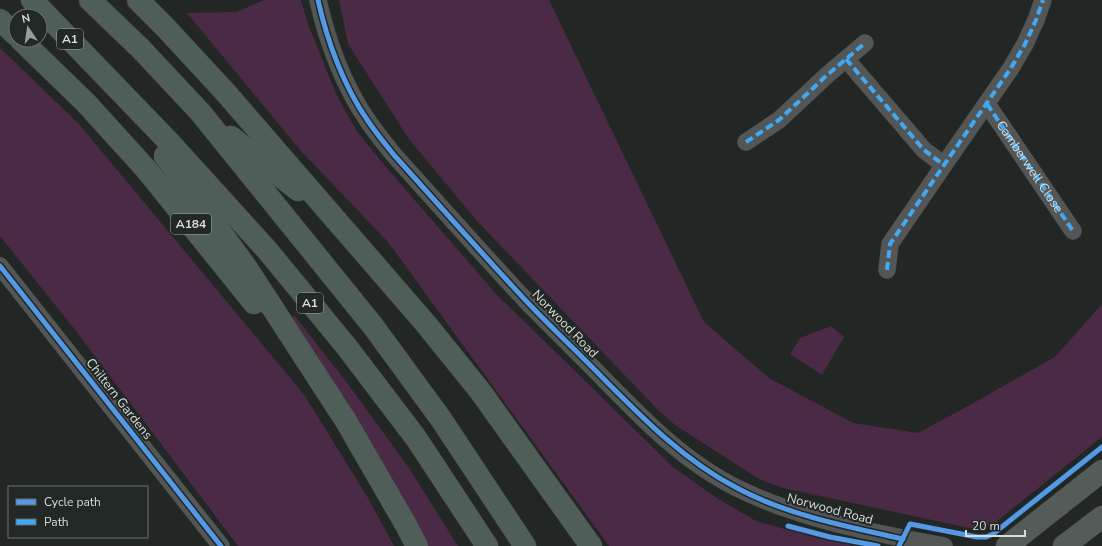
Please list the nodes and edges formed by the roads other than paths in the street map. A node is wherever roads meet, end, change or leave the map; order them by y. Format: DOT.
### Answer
graph roads {
  1 [pos="32,0"];
  2 [pos="90,0"];
  3 [pos="138,0"];
  4 [pos="318,0"];
  5 [pos="1043,0"];
  6 [pos="0,20"];
  7 [pos="8,28"];
  8 [pos="865,43"];
  9 [pos="29,48"];
  10 [pos="846,59"];
  11 [pos="109,79"];
  12 [pos="987,104"];
  13 [pos="200,112"];
  14 [pos="746,142"];
  15 [pos="944,165"];
  16 [pos="340,224"];
  17 [pos="1073,231"];
  18 [pos="0,266"];
  19 [pos="887,270"];
  20 [pos="346,421"];
  21 [pos="1102,471"];
  22 [pos="1102,517"];
  23 [pos="907,542"];
  24 [pos="221,546"];
  25 [pos="417,546"];
  26 [pos="487,546"];
  27 [pos="525,546"];
  28 [pos="591,546"];
  29 [pos="944,546"];
  30 [pos="1007,546"];
  31 [pos="1064,546"];
  1 -- 11 [label="highway, A1"];
  2 -- 13 [label="highway, A1"];
  3 -- 16 [label="highway"];
  4 -- 23 [label="street, Norwood Road"];
  5 -- 12 [label="street, Camberwell Close"];
  6 -- 7 [label="highway"];
  8 -- 10 [label="street"];
  9 -- 20 [label="highway, A184"];
  10 -- 14 [label="street"];
  10 -- 15 [label="street"];
  11 -- 20 [label="highway, A1"];
  11 -- 26 [label="highway, A1"];
  12 -- 15 [label="street, Camberwell Close"];
  12 -- 17 [label="street, Camberwell Close"];
  13 -- 16 [label="highway, A1"];
  13 -- 27 [label="highway, A1"];
  15 -- 19 [label="street, Camberwell Close"];
  16 -- 28 [label="highway, A1"];
  18 -- 24 [label="street, Chiltern Gardens"];
  20 -- 25 [label="highway, A1"];
  21 -- 30 [label="main road"];
  22 -- 31 [label="main road"];
  23 -- 29 [label="street, Norwood Road"];
}
